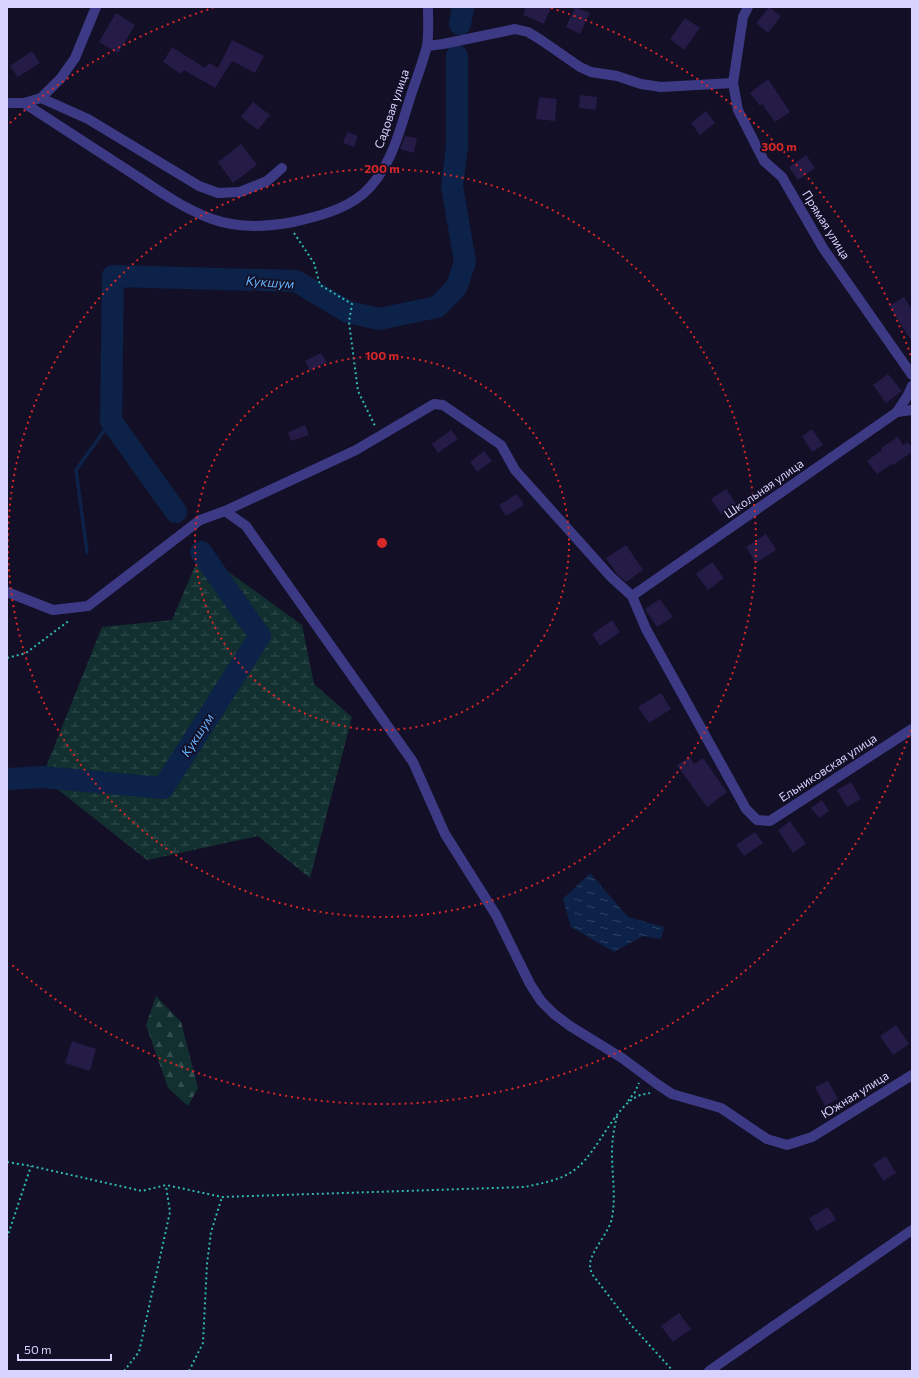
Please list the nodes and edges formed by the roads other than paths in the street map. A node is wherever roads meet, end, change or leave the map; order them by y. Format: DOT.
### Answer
graph roads {
  1 [pos="96,7"];
  2 [pos="428,7"];
  3 [pos="748,7"];
  4 [pos="427,46"];
  5 [pos="733,83"];
  6 [pos="41,98"];
  7 [pos="7,103"];
  8 [pos="24,103"];
  9 [pos="282,168"];
  10 [pos="912,375"];
  11 [pos="912,386"];
  12 [pos="912,410"];
  13 [pos="897,412"];
  14 [pos="225,511"];
  15 [pos="7,592"];
  16 [pos="632,596"];
  17 [pos="912,729"];
  18 [pos="912,1075"];
  19 [pos="912,1230"];
  20 [pos="709,1371"];
  1 -- 6 [label="street"];
  2 -- 4 [label="street, Садовая улица"];
  3 -- 5 [label="street"];
  4 -- 5 [label="street"];
  4 -- 8 [label="street, Садовая улица"];
  5 -- 10 [label="street, Прямая улица"];
  6 -- 8 [label="street"];
  6 -- 9 [label="street"];
  7 -- 8 [label="street"];
  11 -- 13 [label="street"];
  12 -- 13 [label="street, Школьная улица"];
  13 -- 16 [label="street, Школьная улица"];
  14 -- 15 [label="street"];
  14 -- 16 [label="street"];
  14 -- 18 [label="street, Южная улица"];
  16 -- 17 [label="street, Ельниковская улица"];
  19 -- 20 [label="street"];
}
